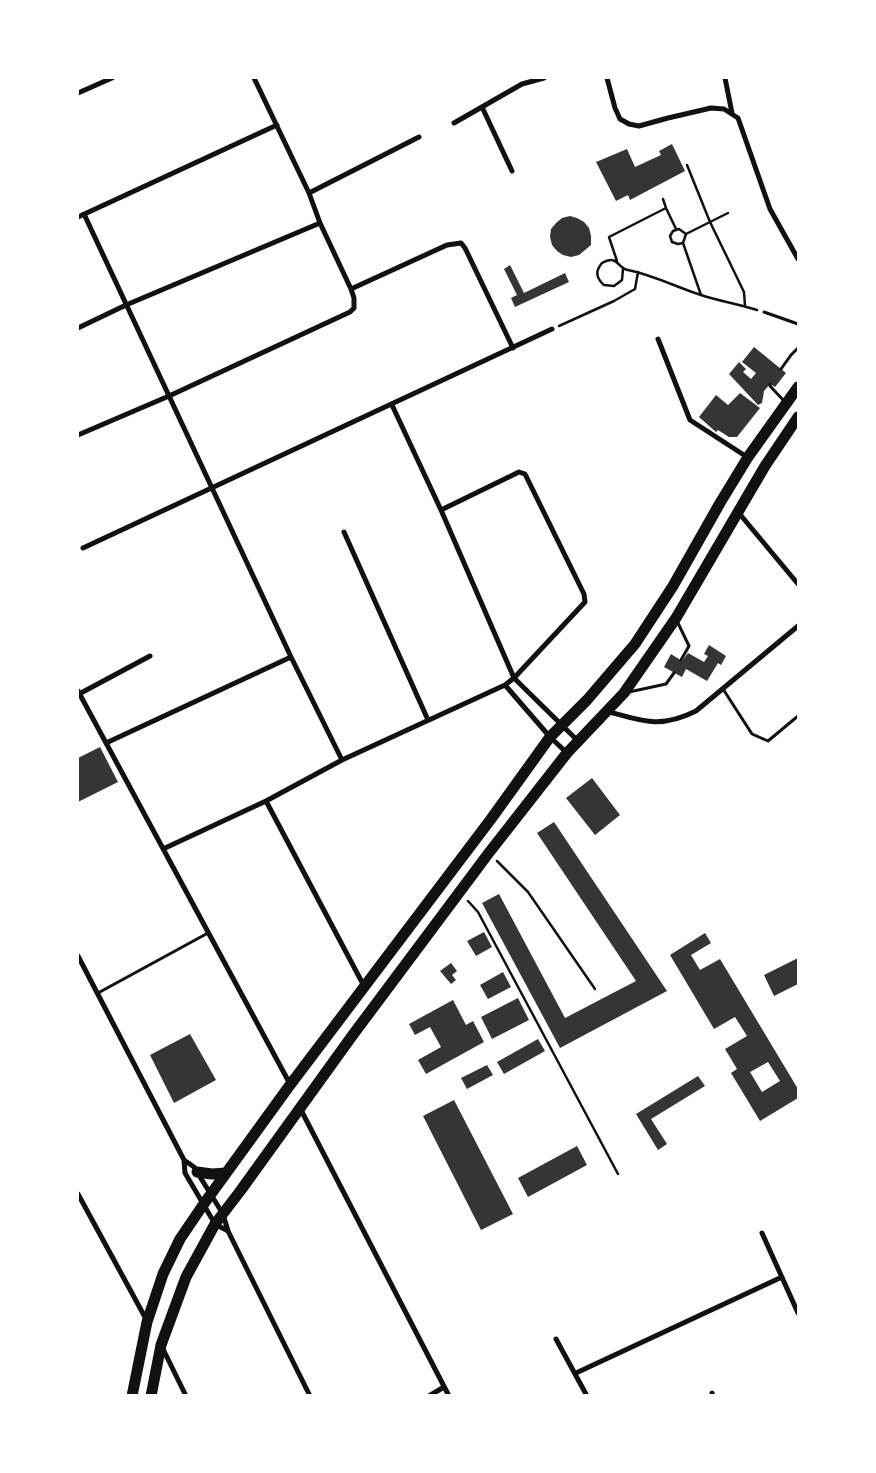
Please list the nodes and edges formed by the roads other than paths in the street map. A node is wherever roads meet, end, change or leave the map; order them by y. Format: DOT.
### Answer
graph roads {
  1 [pos="112,78"];
  2 [pos="254,78"];
  3 [pos="544,78"];
  4 [pos="607,78"];
  5 [pos="725,78"];
  6 [pos="78,93"];
  7 [pos="482,107"];
  8 [pos="732,113"];
  9 [pos="454,123"];
  10 [pos="277,125"];
  11 [pos="419,136"];
  12 [pos="512,171"];
  13 [pos="309,193"];
  14 [pos="84,214"];
  15 [pos="78,216"];
  16 [pos="320,223"];
  17 [pos="798,259"];
  18 [pos="351,290"];
  19 [pos="126,305"];
  20 [pos="764,312"];
  21 [pos="798,324"];
  22 [pos="78,328"];
  23 [pos="552,329"];
  24 [pos="658,339"];
  25 [pos="513,348"];
  26 [pos="798,348"];
  27 [pos="781,369"];
  28 [pos="770,384"];
  29 [pos="798,387"];
  30 [pos="169,396"];
  31 [pos="787,404"];
  32 [pos="392,405"];
  33 [pos="798,418"];
  34 [pos="78,436"];
  35 [pos="748,458"];
  36 [pos="212,488"];
  37 [pos="441,510"];
  38 [pos="738,512"];
  39 [pos="344,532"];
  40 [pos="83,548"];
  41 [pos="798,584"];
  42 [pos="676,618"];
  43 [pos="798,626"];
  44 [pos="150,656"];
  45 [pos="291,657"];
  46 [pos="680,660"];
  47 [pos="674,673"];
  48 [pos="514,678"];
  49 [pos="505,685"];
  50 [pos="722,689"];
  51 [pos="78,693"];
  52 [pos="624,693"];
  53 [pos="606,711"];
  54 [pos="798,716"];
  55 [pos="428,720"];
  56 [pos="562,726"];
  57 [pos="550,737"];
  58 [pos="578,741"];
  59 [pos="106,743"];
  60 [pos="567,753"];
  61 [pos="342,760"];
  62 [pos="266,801"];
  63 [pos="163,849"];
  64 [pos="208,933"];
  65 [pos="78,956"];
  66 [pos="364,986"];
  67 [pos="97,993"];
  68 [pos="290,1085"];
  69 [pos="300,1108"];
  70 [pos="184,1160"];
  71 [pos="197,1172"];
  72 [pos="226,1173"];
  73 [pos="78,1194"];
  74 [pos="211,1195"];
  75 [pos="203,1204"];
  76 [pos="223,1214"];
  77 [pos="215,1224"];
  78 [pos="228,1231"];
  79 [pos="762,1233"];
  80 [pos="782,1277"];
  81 [pos="798,1309"];
  82 [pos="147,1322"];
  83 [pos="556,1339"];
  84 [pos="161,1344"];
  85 [pos="576,1373"];
  86 [pos="444,1387"];
  87 [pos="132,1396"];
  88 [pos="151,1396"];
  89 [pos="186,1396"];
  90 [pos="310,1396"];
  91 [pos="429,1396"];
  92 [pos="448,1396"];
  93 [pos="587,1396"];
  1 -- 6 [label="street"];
  2 -- 10 [label="street"];
  3 -- 7 [label="street"];
  4 -- 8 [label="street"];
  5 -- 8 [label="street"];
  7 -- 9 [label="street"];
  7 -- 12 [label="street"];
  8 -- 17 [label="street"];
  10 -- 13 [label="street"];
  10 -- 14 [label="street"];
  11 -- 13 [label="street"];
  13 -- 16 [label="street"];
  14 -- 15 [label="street"];
  14 -- 19 [label="street"];
  16 -- 18 [label="street"];
  16 -- 19 [label="street"];
  18 -- 25 [label="street"];
  18 -- 30 [label="street"];
  19 -- 22 [label="street"];
  19 -- 30 [label="street"];
  20 -- 21 [label="lane"];
  23 -- 25 [label="street"];
  24 -- 35 [label="street"];
  25 -- 32 [label="street"];
  26 -- 27 [label="lane"];
  28 -- 31 [label="lane"];
  29 -- 31 [label="main road"];
  30 -- 34 [label="street"];
  30 -- 36 [label="street"];
  31 -- 35 [label="main road"];
  32 -- 36 [label="street"];
  32 -- 37 [label="street"];
  33 -- 38 [label="main road"];
  35 -- 56 [label="main road"];
  36 -- 40 [label="street"];
  36 -- 45 [label="street"];
  37 -- 48 [label="street"];
  37 -- 48 [label="street"];
  38 -- 41 [label="street"];
  38 -- 42 [label="main road"];
  39 -- 55 [label="street"];
  42 -- 46 [label="lane"];
  42 -- 52 [label="main road"];
  43 -- 50 [label="street"];
  44 -- 51 [label="street"];
  45 -- 59 [label="street"];
  45 -- 61 [label="street"];
  47 -- 52 [label="lane"];
  48 -- 49 [label="street"];
  48 -- 56 [label="street"];
  49 -- 55 [label="street"];
  49 -- 57 [label="street"];
  50 -- 53 [label="street"];
  50 -- 54 [label="lane"];
  51 -- 59 [label="street"];
  52 -- 53 [label="main road"];
  53 -- 58 [label="main road"];
  55 -- 61 [label="street"];
  56 -- 57 [label="main road"];
  56 -- 58 [label="street"];
  57 -- 60 [label="street"];
  57 -- 66 [label="main road"];
  58 -- 60 [label="main road"];
  59 -- 63 [label="street"];
  60 -- 69 [label="main road"];
  61 -- 62 [label="street"];
  62 -- 63 [label="street"];
  62 -- 66 [label="street"];
  63 -- 64 [label="street"];
  64 -- 67 [label="lane"];
  64 -- 68 [label="street"];
  65 -- 67 [label="street"];
  66 -- 68 [label="main road"];
  67 -- 70 [label="street"];
  68 -- 72 [label="main road"];
  69 -- 76 [label="main road"];
  69 -- 86 [label="street"];
  70 -- 71 [label="street"];
  70 -- 75 [label="street"];
  71 -- 72 [label="main road"];
  71 -- 74 [label="street"];
  72 -- 74 [label="main road"];
  73 -- 82 [label="street"];
  74 -- 75 [label="main road"];
  74 -- 76 [label="street"];
  75 -- 77 [label="street"];
  75 -- 82 [label="main road"];
  76 -- 77 [label="main road"];
  76 -- 78 [label="street"];
  77 -- 78 [label="street"];
  77 -- 84 [label="main road"];
  78 -- 90 [label="street"];
  79 -- 80 [label="street"];
  80 -- 81 [label="street"];
  80 -- 85 [label="street"];
  82 -- 87 [label="main road"];
  83 -- 85 [label="street"];
  84 -- 88 [label="main road"];
  84 -- 89 [label="street"];
  85 -- 93 [label="street"];
  86 -- 91 [label="street"];
  86 -- 92 [label="street"];
}
